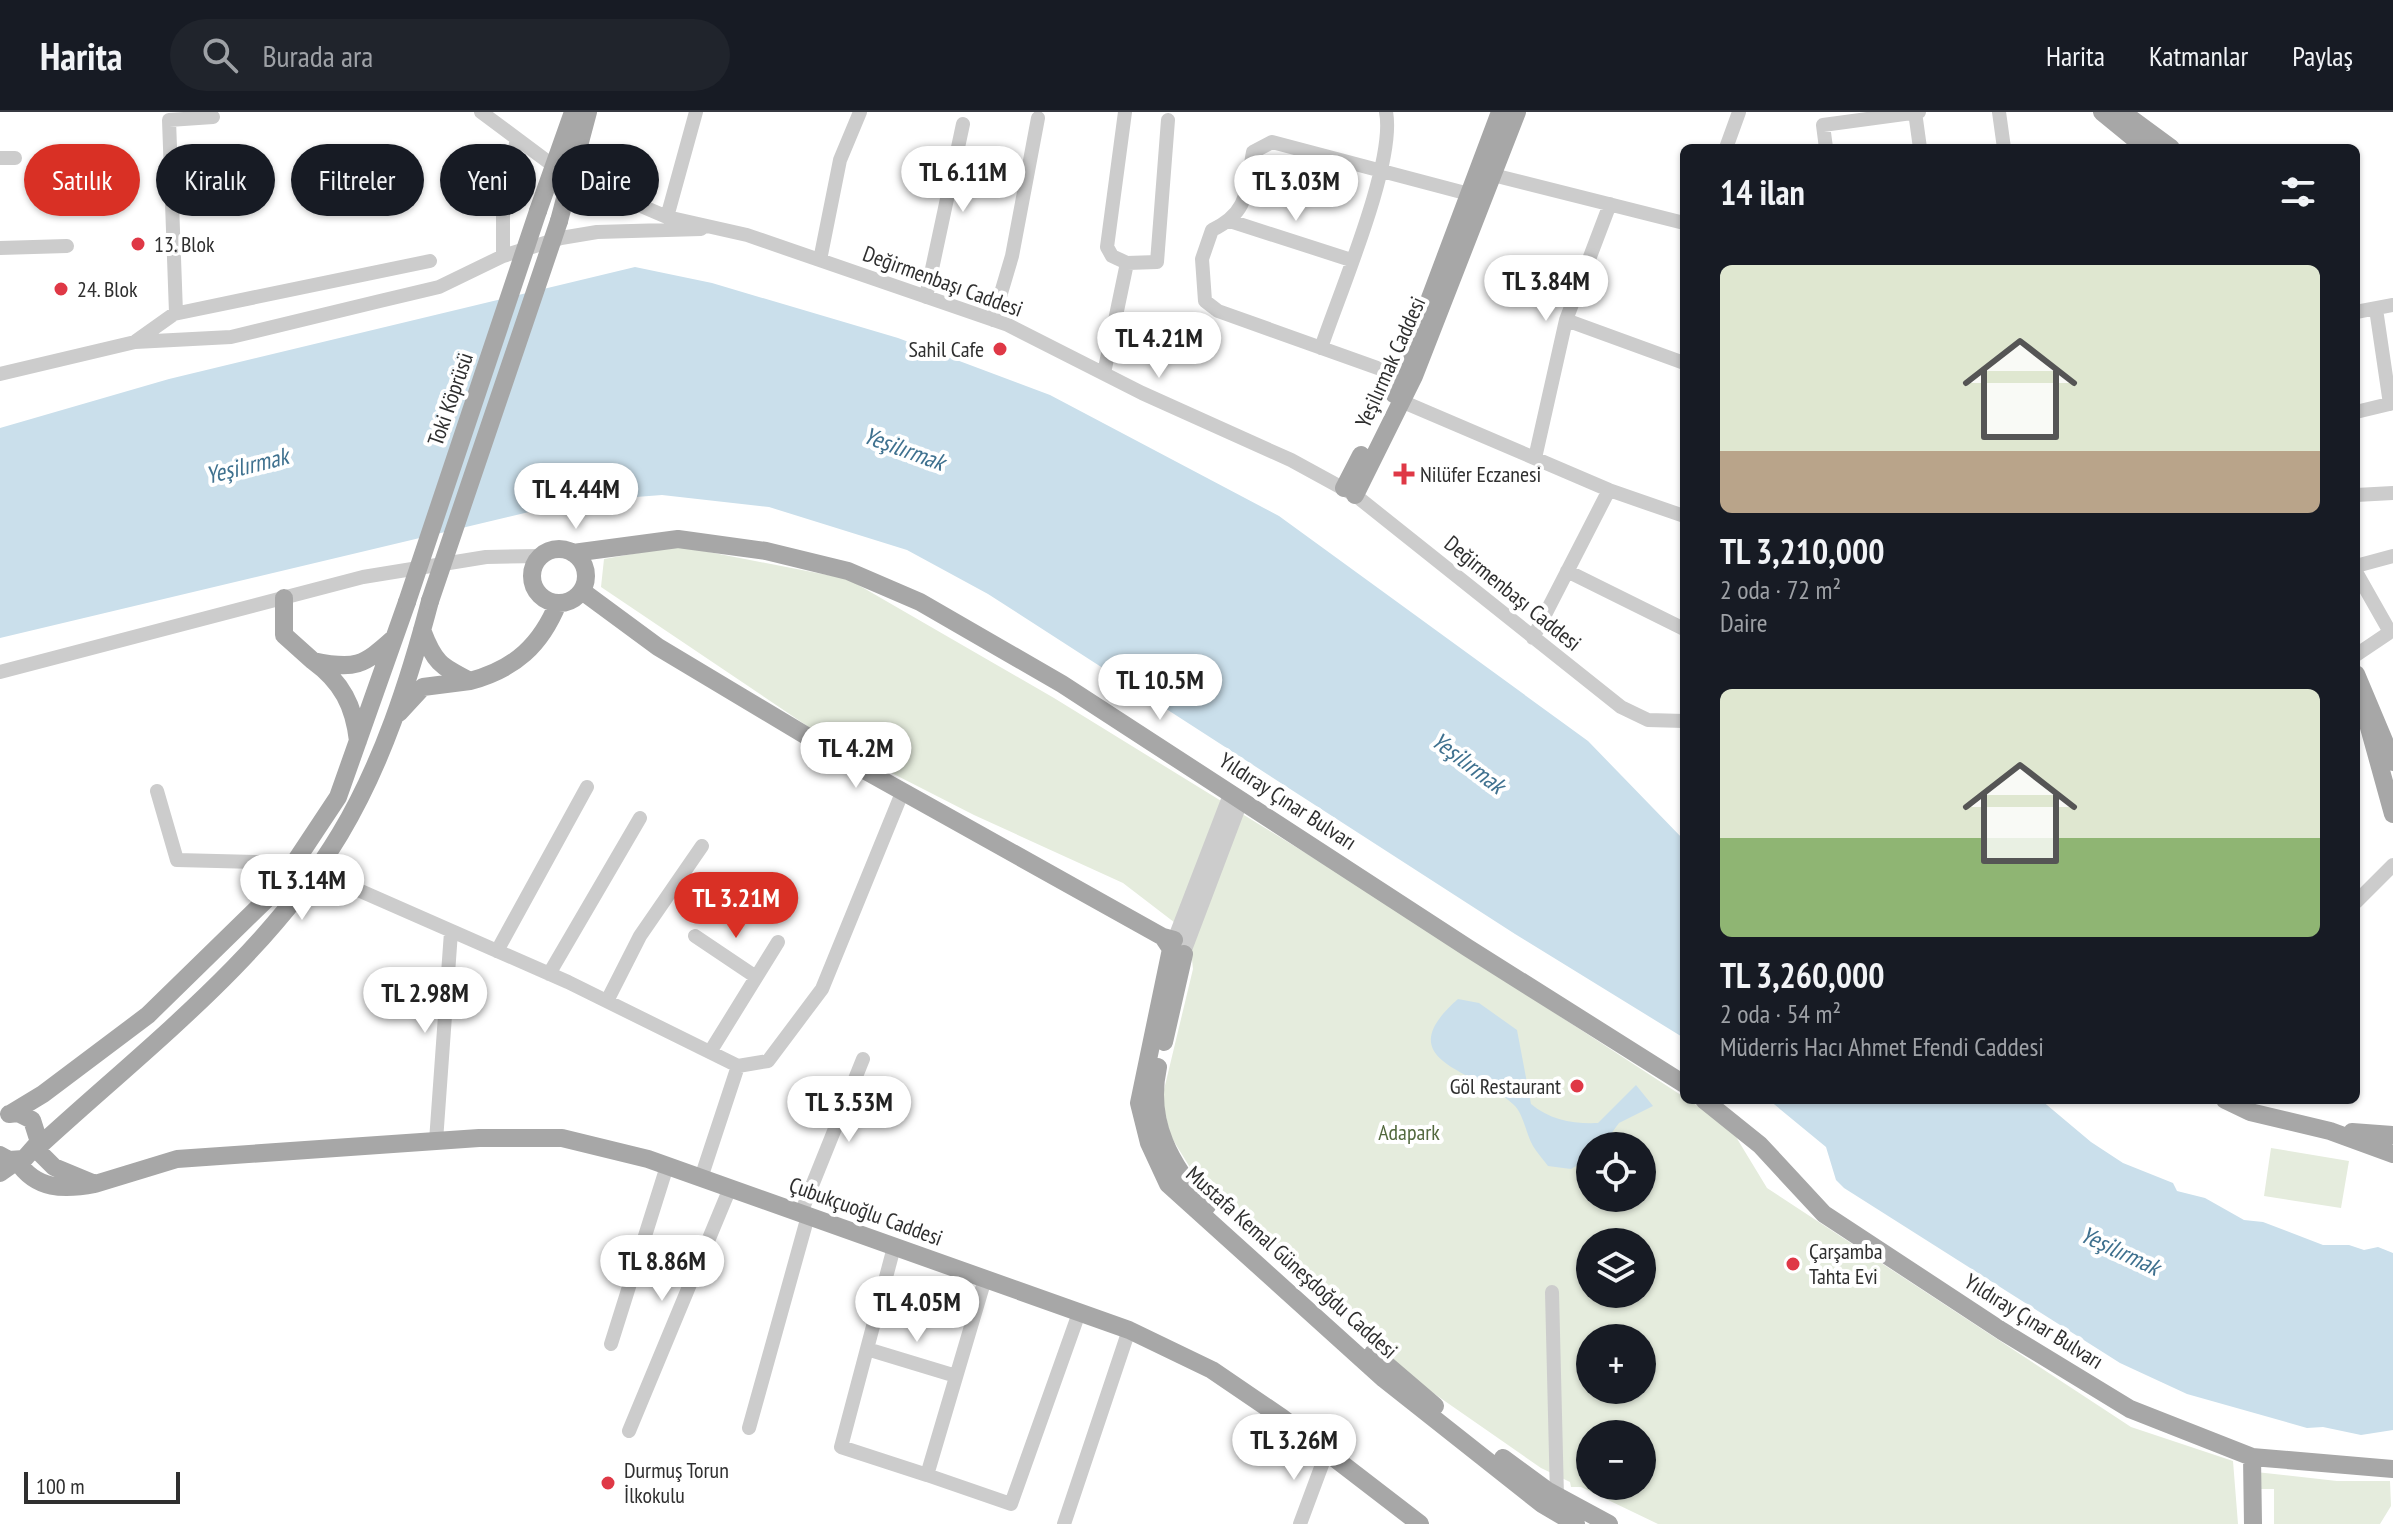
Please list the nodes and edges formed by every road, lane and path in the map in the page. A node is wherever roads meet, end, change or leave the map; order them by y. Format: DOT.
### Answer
graph roads {
  1 [pos="481,112"];
  2 [pos="573,112"];
  3 [pos="588,112"];
  4 [pos="696,112"];
  5 [pos="860,112"];
  6 [pos="1125,112"];
  7 [pos="1386,112"];
  8 [pos="1500,112"];
  9 [pos="1517,112"];
  10 [pos="1739,112"];
  11 [pos="1916,112"];
  12 [pos="1999,112"];
  13 [pos="2102,112"];
  14 [pos="2122,112"];
  15 [pos="213,117"];
  16 [pos="1038,118"];
  17 [pos="1168,120"];
  18 [pos="963,124"];
  19 [pos="517,139"];
  20 [pos="567,144"];
  21 [pos="574,144"];
  22 [pos="1727,144"];
  23 [pos="1825,144"];
  24 [pos="1920,144"];
  25 [pos="2003,144"];
  26 [pos="2141,144"];
  27 [pos="2166,144"];
  28 [pos="552,164"];
  29 [pos="1381,171"];
  30 [pos="1493,175"];
  31 [pos="552,188"];
  32 [pos="1469,194"];
  33 [pos="1610,204"];
  34 [pos="659,213"];
  35 [pos="559,216"];
  36 [pos="667,217"];
  37 [pos="1230,221"];
  38 [pos="1680,222"];
  39 [pos="721,228"];
  40 [pos="67,246"];
  41 [pos="0,248"];
  42 [pos="503,256"];
  43 [pos="820,260"];
  44 [pos="1351,260"];
  45 [pos="430,261"];
  46 [pos="1127,263"];
  47 [pos="926,297"];
  48 [pos="2393,305"];
  49 [pos="2376,309"];
  50 [pos="2360,311"];
  51 [pos="176,313"];
  52 [pos="993,320"];
  53 [pos="1566,320"];
  54 [pos="135,342"];
  55 [pos="1321,348"];
  56 [pos="1680,362"];
  57 [pos="1104,373"];
  58 [pos="0,374"];
  59 [pos="1400,376"];
  60 [pos="1401,401"];
  61 [pos="2392,403"];
  62 [pos="2360,411"];
  63 [pos="1535,458"];
  64 [pos="1609,490"];
  65 [pos="1349,492"];
  66 [pos="2393,493"];
  67 [pos="2360,495"];
  68 [pos="1680,514"];
  69 [pos="573,553"];
  70 [pos="541,556"];
  71 [pos="2393,556"];
  72 [pos="2360,568"];
  73 [pos="1567,571"];
  74 [pos="2360,576"];
  75 [pos="582,591"];
  76 [pos="284,598"];
  77 [pos="558,603"];
  78 [pos="1680,627"];
  79 [pos="422,630"];
  80 [pos="2392,631"];
  81 [pos="396,636"];
  82 [pos="1533,638"];
  83 [pos="2360,652"];
  84 [pos="313,661"];
  85 [pos="0,672"];
  86 [pos="470,681"];
  87 [pos="2360,683"];
  88 [pos="2360,704"];
  89 [pos="1680,721"];
  90 [pos="390,725"];
  91 [pos="359,746"];
  92 [pos="2392,754"];
  93 [pos="587,787"];
  94 [pos="157,791"];
  95 [pos="902,793"];
  96 [pos="1237,796"];
  97 [pos="2393,814"];
  98 [pos="640,818"];
  99 [pos="702,846"];
  100 [pos="296,863"];
  101 [pos="2393,865"];
  102 [pos="315,871"];
  103 [pos="2360,898"];
  104 [pos="451,932"];
  105 [pos="695,936"];
  106 [pos="778,942"];
  107 [pos="1176,945"];
  108 [pos="497,951"];
  109 [pos="549,974"];
  110 [pos="756,977"];
  111 [pos="607,1001"];
  112 [pos="710,1052"];
  113 [pos="863,1059"];
  114 [pos="738,1066"];
  115 [pos="1680,1081"];
  116 [pos="1709,1104"];
  117 [pos="2242,1104"];
  118 [pos="5,1116"];
  119 [pos="2330,1131"];
  120 [pos="2393,1135"];
  121 [pos="436,1141"];
  122 [pos="36,1149"];
  123 [pos="2393,1154"];
  124 [pos="8,1158"];
  125 [pos="667,1166"];
  126 [pos="0,1173"];
  127 [pos="701,1178"];
  128 [pos="95,1184"];
  129 [pos="730,1188"];
  130 [pos="804,1214"];
  131 [pos="894,1247"];
  132 [pos="985,1279"];
  133 [pos="1552,1292"];
  134 [pos="1079,1313"];
  135 [pos="1129,1330"];
  136 [pos="611,1344"];
  137 [pos="867,1349"];
  138 [pos="956,1376"];
  139 [pos="1394,1380"];
  140 [pos="749,1428"];
  141 [pos="629,1431"];
  142 [pos="1326,1454"];
  143 [pos="2252,1457"];
  144 [pos="2393,1469"];
  145 [pos="927,1475"];
  146 [pos="1557,1497"];
  147 [pos="1064,1524"];
  148 [pos="1300,1524"];
  149 [pos="1420,1524"];
  150 [pos="1576,1524"];
  151 [pos="1609,1524"];
  152 [pos="2253,1524"];
  1 -- 19 [label="street, Değirmenbaşı Caddesi"];
  2 -- 20 [label="main road"];
  3 -- 21 [label="main road"];
  4 -- 36 [label="street"];
  5 -- 43 [label="street"];
  6 -- 46 [label="street"];
  7 -- 29 [label="street"];
  8 -- 32 [label="main road, Yeşilırmak Caddesi"];
  9 -- 30 [label="main road, Yeşilırmak Caddesi"];
  10 -- 22 [label="street"];
  11 -- 23 [label="street"];
  11 -- 24 [label="street"];
  12 -- 25 [label="street"];
  13 -- 26 [label="main road"];
  14 -- 27 [label="main road"];
  15 -- 51 [label="street"];
  16 -- 52 [label="street"];
  17 -- 46 [label="street"];
  18 -- 47 [label="street"];
  19 -- 28 [label="street, Değirmenbaşı Caddesi"];
  19 -- 42 [label="street"];
  29 -- 32 [label="street"];
  29 -- 37 [label="street"];
  29 -- 44 [label="street"];
  30 -- 33 [label="street"];
  30 -- 60 [label="main road, Yeşilırmak Caddesi"];
  31 -- 81 [label="main road, Toki Köprüsü, bridge"];
  32 -- 59 [label="main road, Yeşilırmak Caddesi"];
  33 -- 38 [label="street"];
  33 -- 53 [label="street"];
  34 -- 36 [label="street, Değirmenbaşı Caddesi"];
  35 -- 79 [label="main road, bridge"];
  36 -- 39 [label="street, Değirmenbaşı Caddesi"];
  37 -- 44 [label="street"];
  37 -- 55 [label="street"];
  39 -- 42 [label="street"];
  39 -- 43 [label="street, Değirmenbaşı Caddesi"];
  40 -- 41 [label="street"];
  42 -- 54 [label="street"];
  43 -- 47 [label="street, Değirmenbaşı Caddesi"];
  44 -- 55 [label="street"];
  45 -- 51 [label="street"];
  46 -- 57 [label="street"];
  47 -- 52 [label="street, Değirmenbaşı Caddesi"];
  48 -- 49 [label="street"];
  49 -- 50 [label="street"];
  49 -- 61 [label="street"];
  51 -- 54 [label="street"];
  52 -- 57 [label="street, Değirmenbaşı Caddesi"];
  53 -- 56 [label="street"];
  53 -- 63 [label="street"];
  54 -- 58 [label="street"];
  55 -- 59 [label="street"];
  57 -- 65 [label="street, Değirmenbaşı Caddesi"];
  59 -- 65 [label="main road, Yeşilırmak Caddesi"];
  60 -- 63 [label="street"];
  60 -- 65 [label="main road, Yeşilırmak Caddesi"];
  61 -- 62 [label="street"];
  63 -- 64 [label="street"];
  64 -- 68 [label="street"];
  64 -- 73 [label="street"];
  65 -- 82 [label="street, Değirmenbaşı Caddesi"];
  66 -- 67 [label="street"];
  69 -- 70 [label="main road"];
  69 -- 75 [label="main road"];
  69 -- 96 [label="main road, Yıldıray Çınar Bulvarı"];
  70 -- 76 [label="street"];
  70 -- 77 [label="main road"];
  71 -- 72 [label="street"];
  73 -- 78 [label="street"];
  73 -- 82 [label="street"];
  74 -- 80 [label="street"];
  75 -- 77 [label="main road"];
  75 -- 95 [label="main road"];
  76 -- 84 [label="main road"];
  76 -- 85 [label="street"];
  77 -- 86 [label="main road"];
  79 -- 86 [label="main road"];
  79 -- 90 [label="main road"];
  80 -- 83 [label="street"];
  81 -- 84 [label="main road"];
  81 -- 91 [label="main road, Toki Köprüsü"];
  82 -- 89 [label="street, Değirmenbaşı Caddesi"];
  84 -- 91 [label="main road"];
  86 -- 90 [label="main road"];
  87 -- 92 [label="main road"];
  88 -- 97 [label="main road"];
  90 -- 102 [label="main road"];
  91 -- 100 [label="main road, Toki Köprüsü"];
  93 -- 108 [label="street"];
  94 -- 100 [label="street"];
  95 -- 107 [label="main road"];
  95 -- 114 [label="street"];
  96 -- 107 [label="street"];
  96 -- 115 [label="main road, Yıldıray Çınar Bulvarı"];
  98 -- 109 [label="street"];
  99 -- 111 [label="street"];
  100 -- 118 [label="main road, Toki Köprüsü"];
  101 -- 103 [label="street"];
  102 -- 104 [label="street"];
  102 -- 122 [label="main road"];
  104 -- 108 [label="street"];
  104 -- 121 [label="street"];
  105 -- 110 [label="street"];
  106 -- 110 [label="street"];
  107 -- 139 [label="main road"];
  108 -- 109 [label="street"];
  109 -- 111 [label="street"];
  110 -- 112 [label="street"];
  111 -- 112 [label="street"];
  112 -- 114 [label="street"];
  113 -- 130 [label="street"];
  114 -- 127 [label="street"];
  116 -- 143 [label="main road, Yıldıray Çınar Bulvarı"];
  117 -- 119 [label="main road"];
  118 -- 122 [label="main road"];
  119 -- 120 [label="main road"];
  119 -- 123 [label="main road"];
  121 -- 125 [label="main road, Çubukçuoğlu Caddesi"];
  121 -- 128 [label="main road, Çubukçuoğlu Caddesi"];
  122 -- 124 [label="main road"];
  122 -- 128 [label="main road"];
  124 -- 126 [label="main road"];
  124 -- 128 [label="main road, Çubukçuoğlu Caddesi"];
  125 -- 127 [label="main road, Çubukçuoğlu Caddesi"];
  125 -- 136 [label="street"];
  127 -- 129 [label="main road, Çubukçuoğlu Caddesi"];
  129 -- 130 [label="main road, Çubukçuoğlu Caddesi"];
  129 -- 141 [label="street"];
  130 -- 131 [label="main road, Çubukçuoğlu Caddesi"];
  130 -- 140 [label="street"];
  131 -- 132 [label="main road, Çubukçuoğlu Caddesi"];
  131 -- 137 [label="street"];
  132 -- 134 [label="main road, Çubukçuoğlu Caddesi"];
  132 -- 138 [label="street"];
  133 -- 146 [label="street"];
  134 -- 135 [label="main road, Çubukçuoğlu Caddesi"];
  134 -- 145 [label="street"];
  135 -- 142 [label="main road, Çubukçuoğlu Caddesi"];
  135 -- 147 [label="street"];
  137 -- 138 [label="street"];
  137 -- 145 [label="street"];
  138 -- 145 [label="street"];
  139 -- 146 [label="main road, Mustafa Kemal Güneşdoğdu Caddesi"];
  139 -- 150 [label="main road, Mustafa Kemal Güneşdoğdu Caddesi"];
  142 -- 148 [label="street"];
  142 -- 149 [label="main road, Çubukçuoğlu Caddesi"];
  143 -- 144 [label="main road, Yıldıray Çınar Bulvarı"];
  143 -- 152 [label="main road"];
  146 -- 151 [label="main road, Mustafa Kemal Güneşdoğdu Caddesi"];
}
